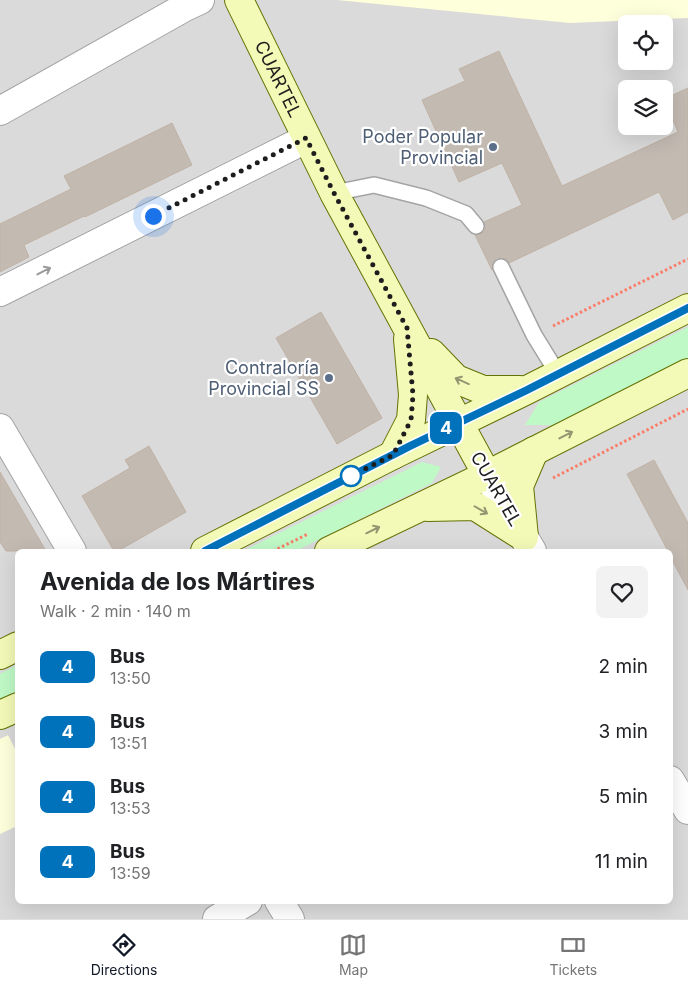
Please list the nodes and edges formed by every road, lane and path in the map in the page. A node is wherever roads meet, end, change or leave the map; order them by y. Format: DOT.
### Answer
graph roads {
  1 [pos="200,0"];
  2 [pos="239,0"];
  3 [pos="0,111"];
  4 [pos="306,138"];
  5 [pos="334,193"];
  6 [pos="476,226"];
  7 [pos="688,258"];
  8 [pos="501,267"];
  9 [pos="0,292"];
  10 [pos="688,308"];
  11 [pos="407,328"];
  12 [pos="534,335"];
  13 [pos="688,373"];
  14 [pos="558,374"];
  15 [pos="527,390"];
  16 [pos="688,409"];
  17 [pos="458,422"];
  18 [pos="0,428"];
  19 [pos="534,451"];
  20 [pos="393,455"];
  21 [pos="487,475"];
  22 [pos="520,495"];
  23 [pos="416,508"];
  24 [pos="528,544"];
  25 [pos="71,549"];
  26 [pos="208,549"];
  27 [pos="333,549"];
  28 [pos="15,648"];
  29 [pos="0,655"];
  30 [pos="15,708"];
  31 [pos="0,716"];
  32 [pos="673,785"];
  33 [pos="688,810"];
  34 [pos="243,904"];
  35 [pos="281,904"];
  36 [pos="217,919"];
  37 [pos="290,919"];
  1 -- 3 [label="street"];
  2 -- 4 [label="main road, CUARTEL"];
  4 -- 5 [label="main road, CUARTEL"];
  9 -- 4 [label="street, one-way"];
  5 -- 6 [label="lane"];
  5 -- 11 [label="main road, CUARTEL"];
  7 -- 12 [label="path"];
  8 -- 12 [label="lane"];
  10 -- 14 [label="main road"];
  15 -- 11 [label="main road, one-way"];
  11 -- 17 [label="main road, CUARTEL"];
  11 -- 20 [label="main road"];
  12 -- 14 [label="lane"];
  19 -- 13 [label="main road, one-way"];
  14 -- 15 [label="main road"];
  15 -- 17 [label="main road"];
  16 -- 22 [label="path"];
  17 -- 20 [label="main road"];
  17 -- 21 [label="main road, CUARTEL"];
  18 -- 25 [label="street"];
  19 -- 21 [label="main road"];
  19 -- 22 [label="main road"];
  20 -- 26 [label="main road"];
  21 -- 23 [label="main road"];
  21 -- 24 [label="street, CUARTEL"];
  22 -- 24 [label="main road"];
  23 -- 24 [label="main road, one-way"];
  27 -- 23 [label="main road, one-way"];
  28 -- 29 [label="main road"];
  30 -- 31 [label="main road"];
  32 -- 33 [label="street"];
  34 -- 36 [label="street"];
  35 -- 37 [label="street"];
}
